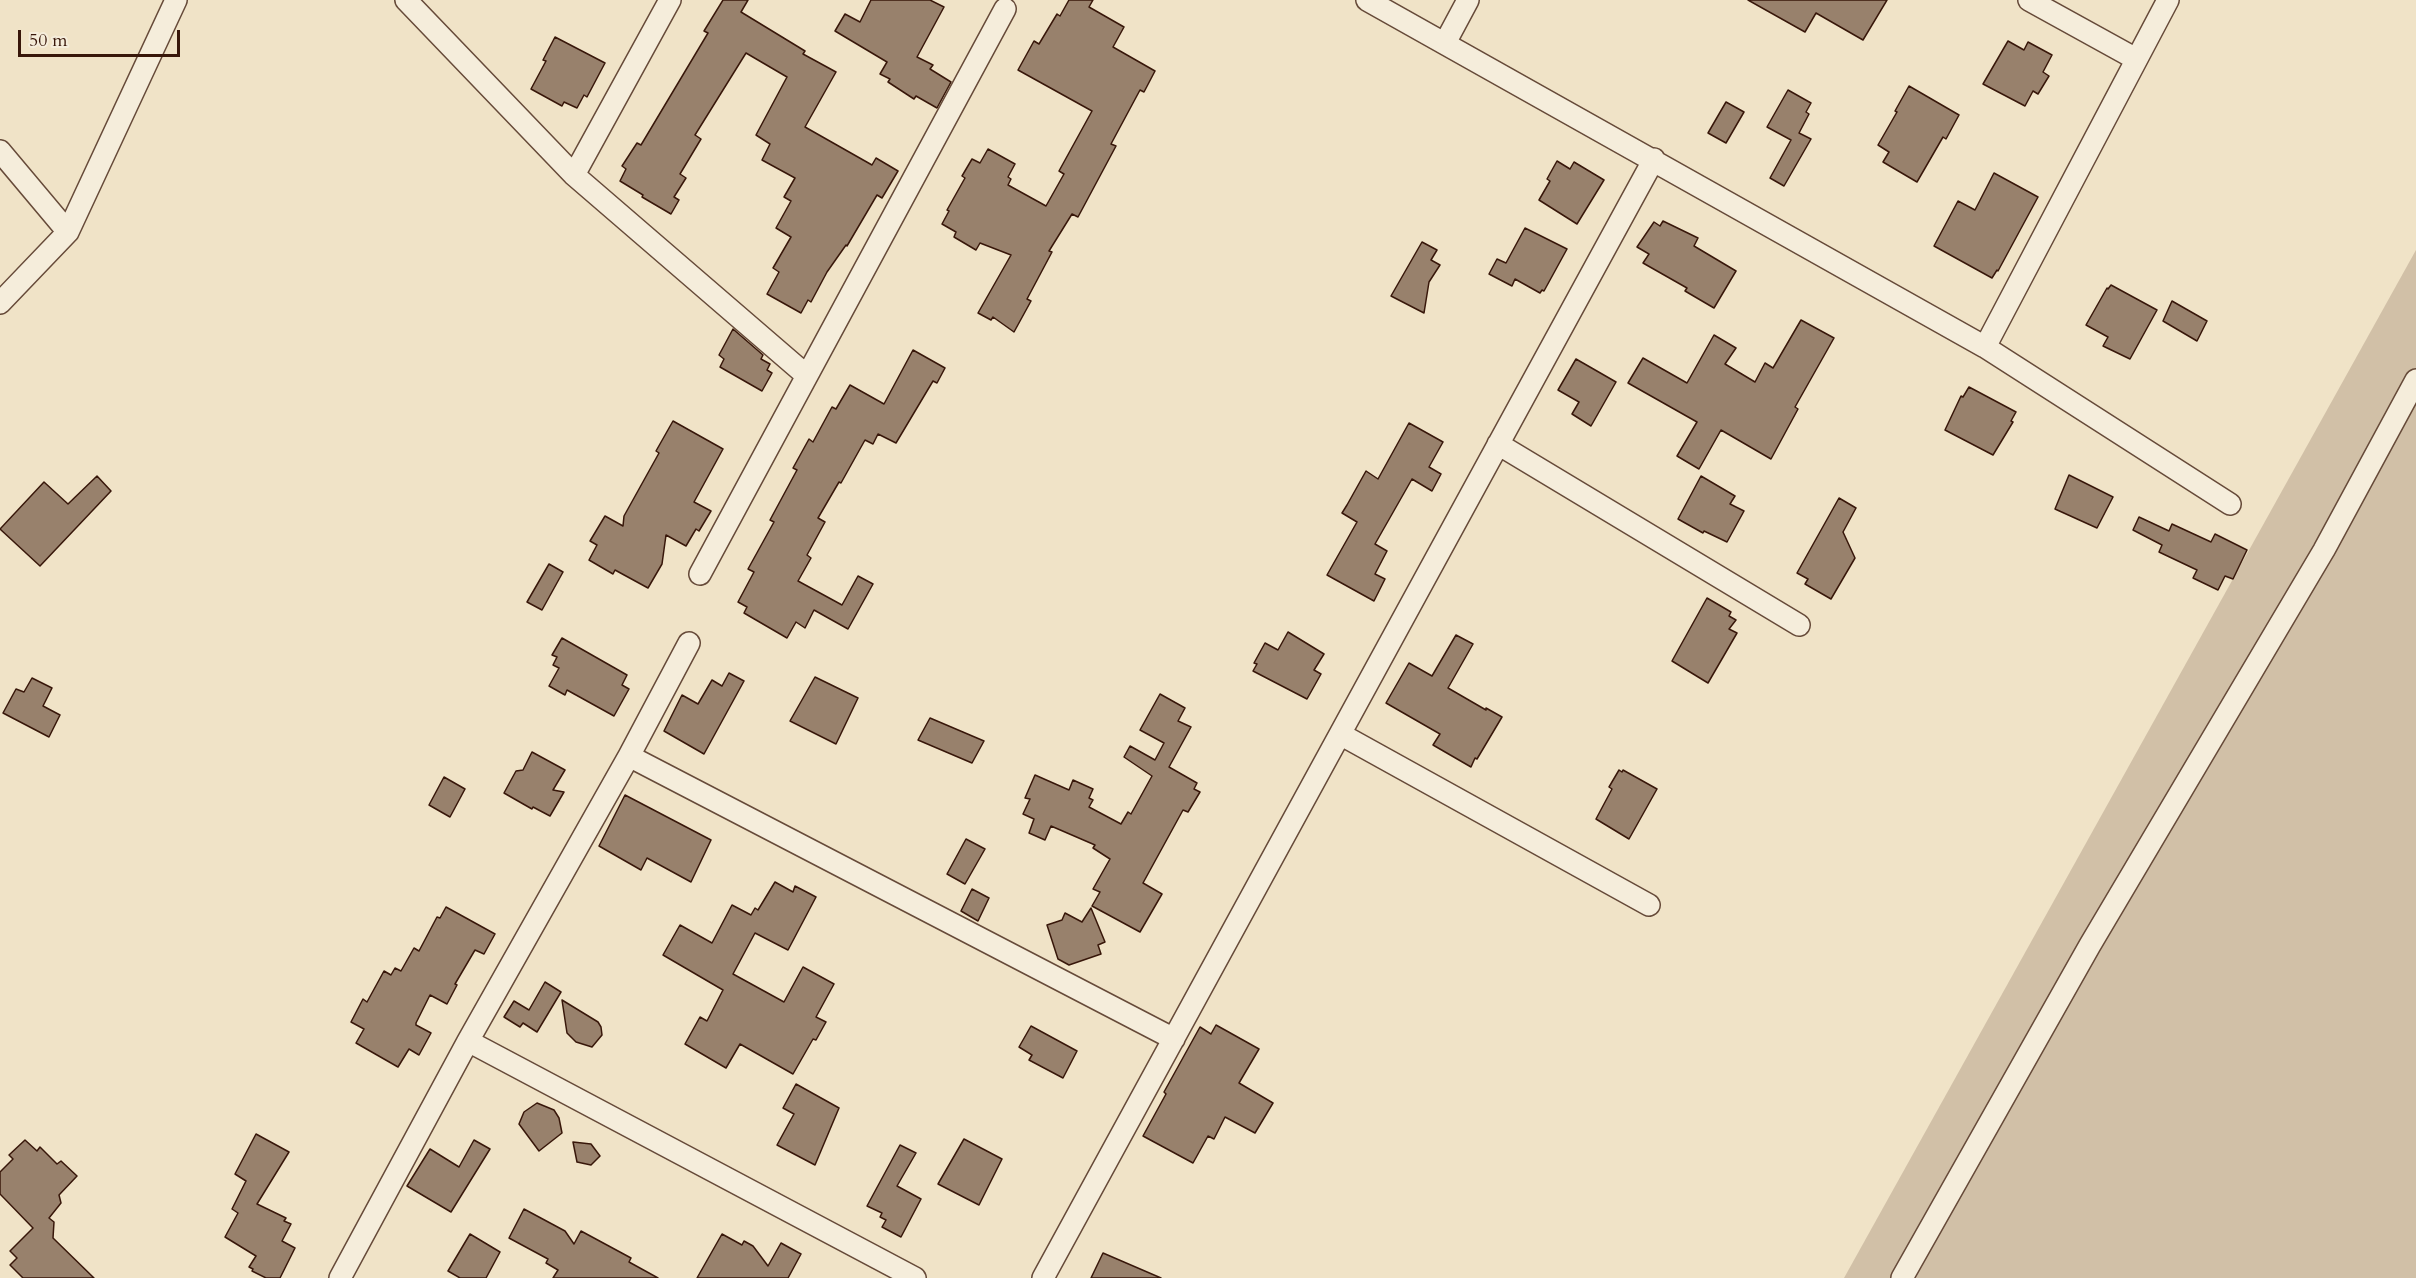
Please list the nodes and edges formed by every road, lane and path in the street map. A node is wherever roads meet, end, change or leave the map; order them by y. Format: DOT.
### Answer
graph roads {
  1 [pos="176,0"];
  2 [pos="406,0"];
  3 [pos="670,0"];
  4 [pos="1367,0"];
  5 [pos="1468,0"];
  6 [pos="2029,0"];
  7 [pos="2168,0"];
  8 [pos="1005,9"];
  9 [pos="1444,43"];
  10 [pos="2136,59"];
  11 [pos="0,151"];
  12 [pos="1654,159"];
  13 [pos="574,175"];
  14 [pos="68,232"];
  15 [pos="0,303"];
  16 [pos="1985,347"];
  17 [pos="806,375"];
  18 [pos="2416,380"];
  19 [pos="1498,444"];
  20 [pos="2230,504"];
  21 [pos="700,574"];
  22 [pos="1799,625"];
  23 [pos="689,643"];
  24 [pos="1340,734"];
  25 [pos="629,756"];
  26 [pos="1649,905"];
  27 [pos="1174,1039"];
  28 [pos="468,1041"];
  29 [pos="340,1278"];
  30 [pos="915,1278"];
  31 [pos="1043,1278"];
  32 [pos="1902,1278"];
  1 -- 14 [label="street"];
  2 -- 13 [label="street"];
  3 -- 13 [label="street"];
  4 -- 9 [label="street"];
  5 -- 9 [label="street"];
  6 -- 10 [label="street"];
  7 -- 10 [label="street"];
  8 -- 17 [label="street"];
  9 -- 12 [label="street"];
  10 -- 16 [label="street"];
  11 -- 14 [label="street"];
  12 -- 16 [label="street"];
  12 -- 19 [label="street"];
  13 -- 17 [label="street"];
  14 -- 15 [label="street"];
  16 -- 20 [label="street"];
  17 -- 21 [label="street"];
  18 -- 32 [label="street"];
  19 -- 22 [label="street"];
  19 -- 24 [label="street"];
  23 -- 25 [label="street"];
  24 -- 26 [label="street"];
  24 -- 27 [label="street"];
  25 -- 27 [label="street"];
  25 -- 28 [label="street"];
  27 -- 31 [label="street"];
  28 -- 29 [label="street"];
  28 -- 30 [label="street"];
}
